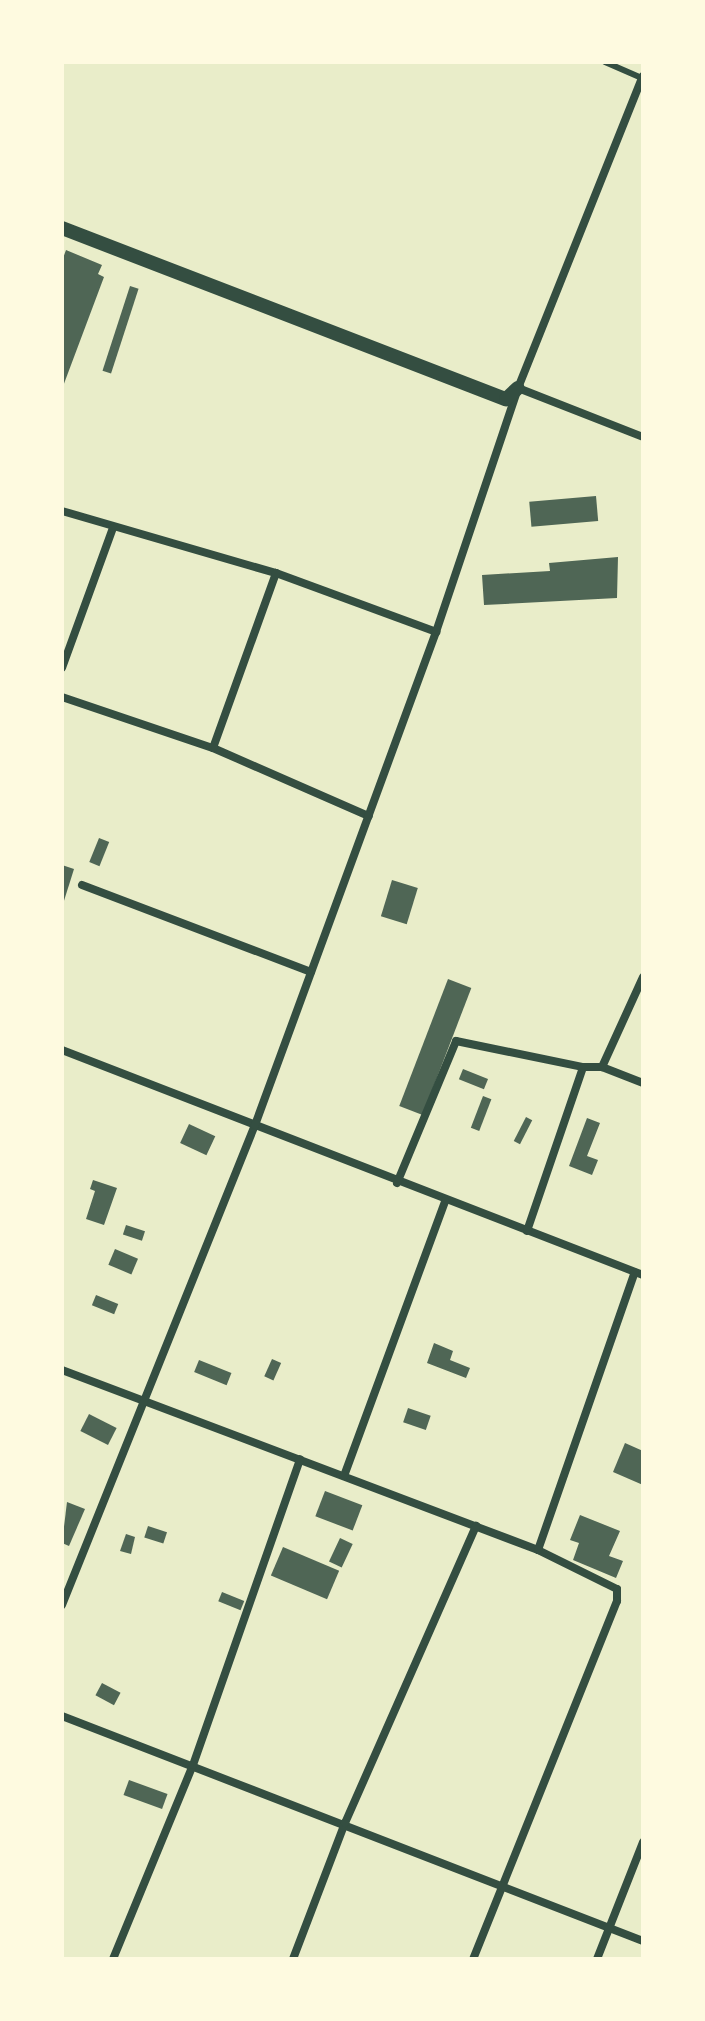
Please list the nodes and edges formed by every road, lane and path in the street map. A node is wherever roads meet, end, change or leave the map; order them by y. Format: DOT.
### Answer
graph roads {
  1 [pos="605,62"];
  2 [pos="643,77"];
  3 [pos="62,228"];
  4 [pos="518,388"];
  5 [pos="643,437"];
  6 [pos="62,511"];
  7 [pos="113,528"];
  8 [pos="276,573"];
  9 [pos="436,632"];
  10 [pos="62,668"];
  11 [pos="62,697"];
  12 [pos="213,748"];
  13 [pos="369,816"];
  14 [pos="82,885"];
  15 [pos="311,972"];
  16 [pos="643,977"];
  17 [pos="62,1050"];
  18 [pos="583,1067"];
  19 [pos="602,1067"];
  20 [pos="643,1083"];
  21 [pos="255,1125"];
  22 [pos="397,1183"];
  23 [pos="445,1201"];
  24 [pos="527,1231"];
  25 [pos="639,1273"];
  26 [pos="62,1370"];
  27 [pos="146,1400"];
  28 [pos="300,1459"];
  29 [pos="344,1476"];
  30 [pos="476,1526"];
  31 [pos="538,1550"];
  32 [pos="62,1605"];
  33 [pos="62,1716"];
  34 [pos="193,1765"];
  35 [pos="345,1823"];
  36 [pos="643,1842"];
  37 [pos="501,1884"];
  38 [pos="609,1927"];
  39 [pos="643,1941"];
  40 [pos="113,1959"];
  41 [pos="293,1959"];
  42 [pos="473,1959"];
  43 [pos="597,1959"];
  1 -- 2 [label="lane"];
  2 -- 4 [label="street"];
  3 -- 4 [label="street"];
  4 -- 5 [label="street"];
  4 -- 9 [label="street"];
  6 -- 7 [label="street"];
  7 -- 8 [label="street"];
  7 -- 10 [label="street"];
  8 -- 9 [label="street"];
  8 -- 12 [label="street"];
  9 -- 13 [label="street"];
  11 -- 12 [label="street"];
  12 -- 13 [label="street"];
  13 -- 15 [label="street"];
  14 -- 15 [label="street"];
  15 -- 21 [label="street"];
  16 -- 19 [label="street"];
  17 -- 21 [label="street"];
  18 -- 19 [label="street"];
  18 -- 22 [label="street"];
  18 -- 24 [label="street"];
  19 -- 20 [label="street"];
  21 -- 22 [label="street"];
  21 -- 27 [label="street"];
  22 -- 23 [label="street"];
  23 -- 24 [label="street"];
  23 -- 29 [label="street"];
  24 -- 25 [label="street"];
  25 -- 31 [label="street"];
  26 -- 27 [label="street"];
  27 -- 28 [label="street"];
  27 -- 32 [label="street"];
  28 -- 29 [label="street"];
  28 -- 34 [label="street"];
  29 -- 30 [label="street"];
  30 -- 31 [label="street"];
  30 -- 35 [label="street"];
  31 -- 37 [label="street"];
  33 -- 34 [label="street"];
  34 -- 35 [label="street"];
  34 -- 40 [label="street"];
  35 -- 37 [label="street"];
  35 -- 41 [label="street"];
  36 -- 38 [label="street"];
  37 -- 38 [label="street"];
  37 -- 42 [label="street"];
  38 -- 39 [label="street"];
  38 -- 43 [label="street"];
}
